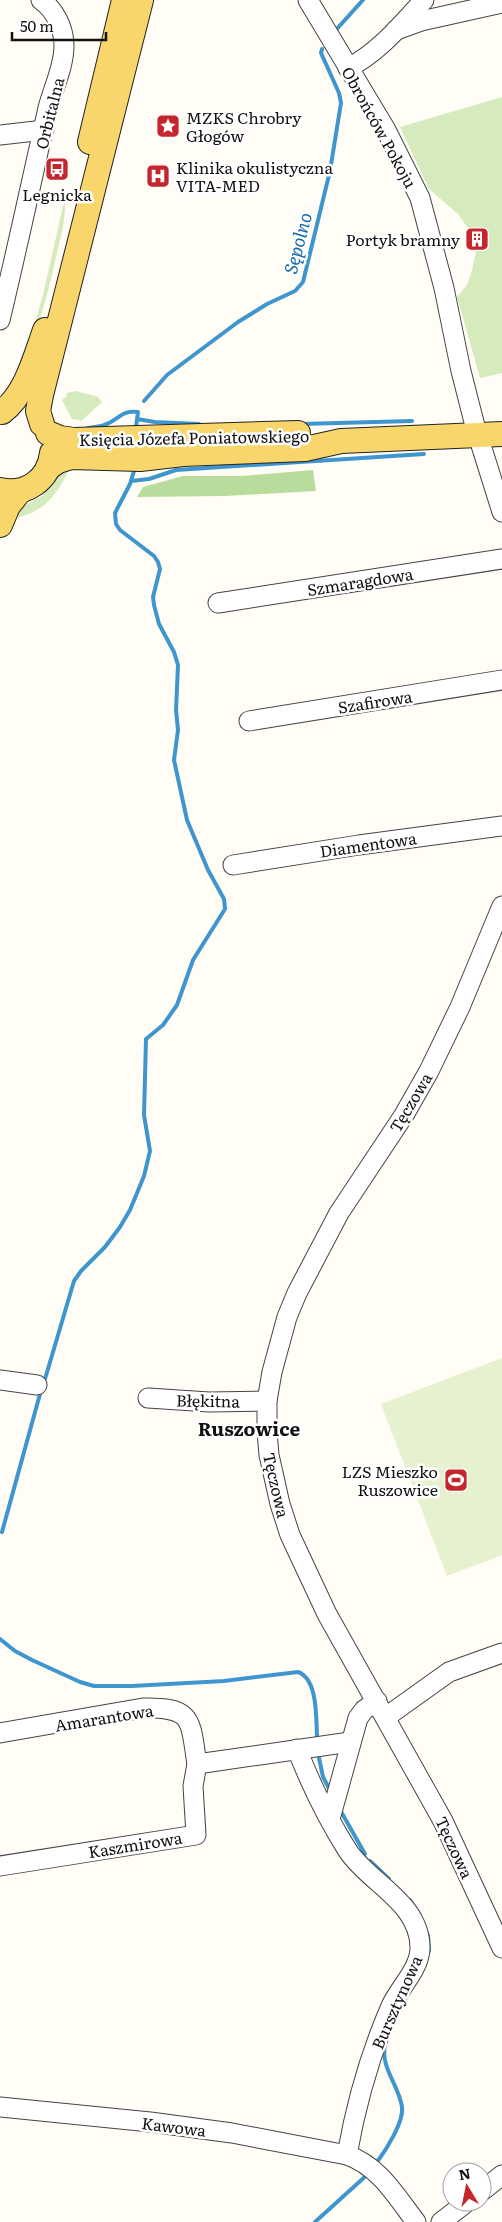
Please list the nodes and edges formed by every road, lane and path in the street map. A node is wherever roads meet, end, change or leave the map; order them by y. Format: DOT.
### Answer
graph roads {
  1 [pos="41,0"];
  2 [pos="124,0"];
  3 [pos="141,0"];
  4 [pos="308,0"];
  5 [pos="424,0"];
  6 [pos="502,3"];
  7 [pos="396,30"];
  8 [pos="348,68"];
  9 [pos="44,130"];
  10 [pos="0,135"];
  11 [pos="0,320"];
  12 [pos="1,413"];
  13 [pos="45,429"];
  14 [pos="502,434"];
  15 [pos="478,435"];
  16 [pos="341,441"];
  17 [pos="48,468"];
  18 [pos="10,490"];
  19 [pos="502,512"];
  20 [pos="0,525"];
  21 [pos="502,559"];
  22 [pos="218,603"];
  23 [pos="502,680"];
  24 [pos="249,721"];
  25 [pos="502,826"];
  26 [pos="233,865"];
  27 [pos="502,906"];
  28 [pos="0,1380"];
  29 [pos="37,1385"];
  30 [pos="148,1398"];
  31 [pos="268,1401"];
  32 [pos="502,1653"];
  33 [pos="381,1709"];
  34 [pos="0,1733"];
  35 [pos="350,1742"];
  36 [pos="297,1749"];
  37 [pos="197,1764"];
  38 [pos="330,1819"];
  39 [pos="0,1866"];
  40 [pos="502,1948"];
  41 [pos="0,2107"];
  42 [pos="347,2155"];
  43 [pos="454,2212"];
  44 [pos="416,2222"];
  45 [pos="441,2222"];
  1 -- 9 [label="street, Orbitalna"];
  2 -- 12 [label="main road"];
  3 -- 13 [label="main road"];
  4 -- 8 [label="street, Obrońców Pokoju"];
  5 -- 7 [label="street"];
  6 -- 7 [label="street"];
  7 -- 8 [label="street"];
  8 -- 15 [label="street, Obrońców Pokoju"];
  9 -- 10 [label="street"];
  9 -- 11 [label="street, Orbitalna"];
  12 -- 13 [label="main road, Księcia Józefa Poniatowskiego"];
  13 -- 16 [label="main road, Księcia Józefa Poniatowskiego"];
  13 -- 17 [label="main road"];
  14 -- 15 [label="main road, Księcia Józefa Poniatowskiego"];
  15 -- 16 [label="main road, Księcia Józefa Poniatowskiego"];
  15 -- 19 [label="street"];
  16 -- 17 [label="main road, Księcia Józefa Poniatowskiego"];
  17 -- 18 [label="main road, Księcia Józefa Poniatowskiego"];
  18 -- 20 [label="main road"];
  21 -- 22 [label="street, Szmaragdowa"];
  23 -- 24 [label="street, Szafirowa"];
  25 -- 26 [label="street, Diamentowa"];
  27 -- 31 [label="street, Tęczowa"];
  28 -- 29 [label="street"];
  30 -- 31 [label="street, Błękitna"];
  31 -- 33 [label="street, Tęczowa"];
  32 -- 33 [label="street"];
  33 -- 35 [label="street"];
  33 -- 40 [label="street, Tęczowa"];
  34 -- 37 [label="street, Amarantowa"];
  35 -- 36 [label="street"];
  35 -- 38 [label="street"];
  36 -- 37 [label="street"];
  36 -- 38 [label="street, Bursztynowa"];
  37 -- 39 [label="street, Kaszmirowa"];
  38 -- 42 [label="street, Bursztynowa"];
  41 -- 42 [label="street, Kawowa"];
  42 -- 44 [label="street"];
  43 -- 45 [label="street"];
}
